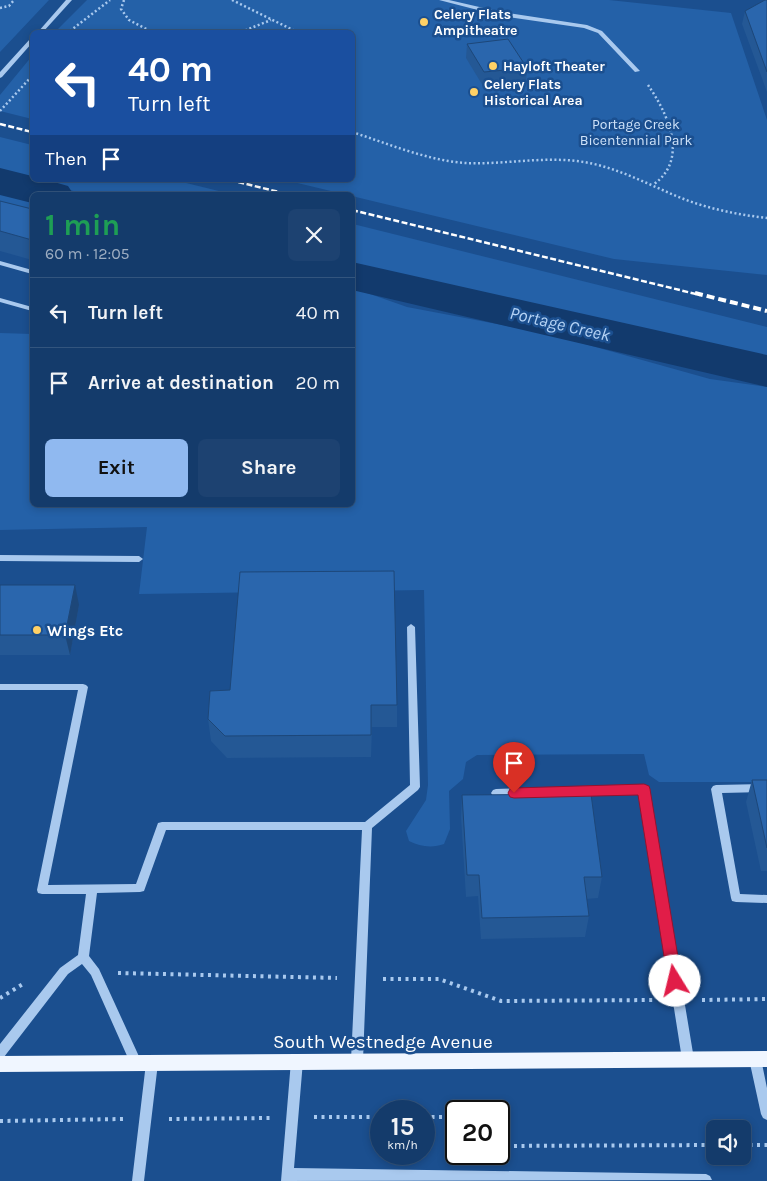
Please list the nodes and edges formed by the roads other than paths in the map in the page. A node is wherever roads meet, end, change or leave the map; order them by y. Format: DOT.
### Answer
graph roads {
  1 [pos="69,0"];
  2 [pos="442,0"];
  3 [pos="42,30"];
  4 [pos="30,42"];
  5 [pos="637,71"];
  6 [pos="0,76"];
  7 [pos="0,263"];
  8 [pos="30,271"];
  9 [pos="0,300"];
  10 [pos="30,309"];
  11 [pos="0,558"];
  12 [pos="138,559"];
  13 [pos="411,628"];
  14 [pos="0,687"];
  15 [pos="767,788"];
  16 [pos="496,794"];
  17 [pos="367,826"];
  18 [pos="92,889"];
  19 [pos="767,899"];
  20 [pos="83,957"];
  21 [pos="0,1053"];
  22 [pos="688,1059"];
  23 [pos="761,1059"];
  24 [pos="357,1060"];
  25 [pos="297,1061"];
  26 [pos="144,1063"];
  27 [pos="0,1064"];
  28 [pos="767,1114"];
  29 [pos="288,1178"];
  30 [pos="523,1179"];
  31 [pos="706,1180"];
  32 [pos="138,1181"];
  1 -- 3 [label="street"];
  2 -- 5 [label="street"];
  4 -- 6 [label="street"];
  7 -- 8 [label="street"];
  9 -- 10 [label="street"];
  11 -- 12 [label="street"];
  13 -- 17 [label="street"];
  14 -- 18 [label="street"];
  15 -- 19 [label="street"];
  16 -- 22 [label="street"];
  17 -- 18 [label="street"];
  17 -- 24 [label="street"];
  18 -- 20 [label="street"];
  20 -- 21 [label="street"];
  20 -- 26 [label="street"];
  22 -- 23 [label="main road, South Westnedge Avenue"];
  22 -- 24 [label="main road, South Westnedge Avenue"];
  23 -- 28 [label="street"];
  24 -- 25 [label="main road, South Westnedge Avenue"];
  25 -- 26 [label="main road, South Westnedge Avenue"];
  25 -- 29 [label="street"];
  26 -- 27 [label="main road, South Westnedge Avenue"];
  26 -- 32 [label="street"];
  29 -- 30 [label="street"];
  30 -- 31 [label="street"];
}
